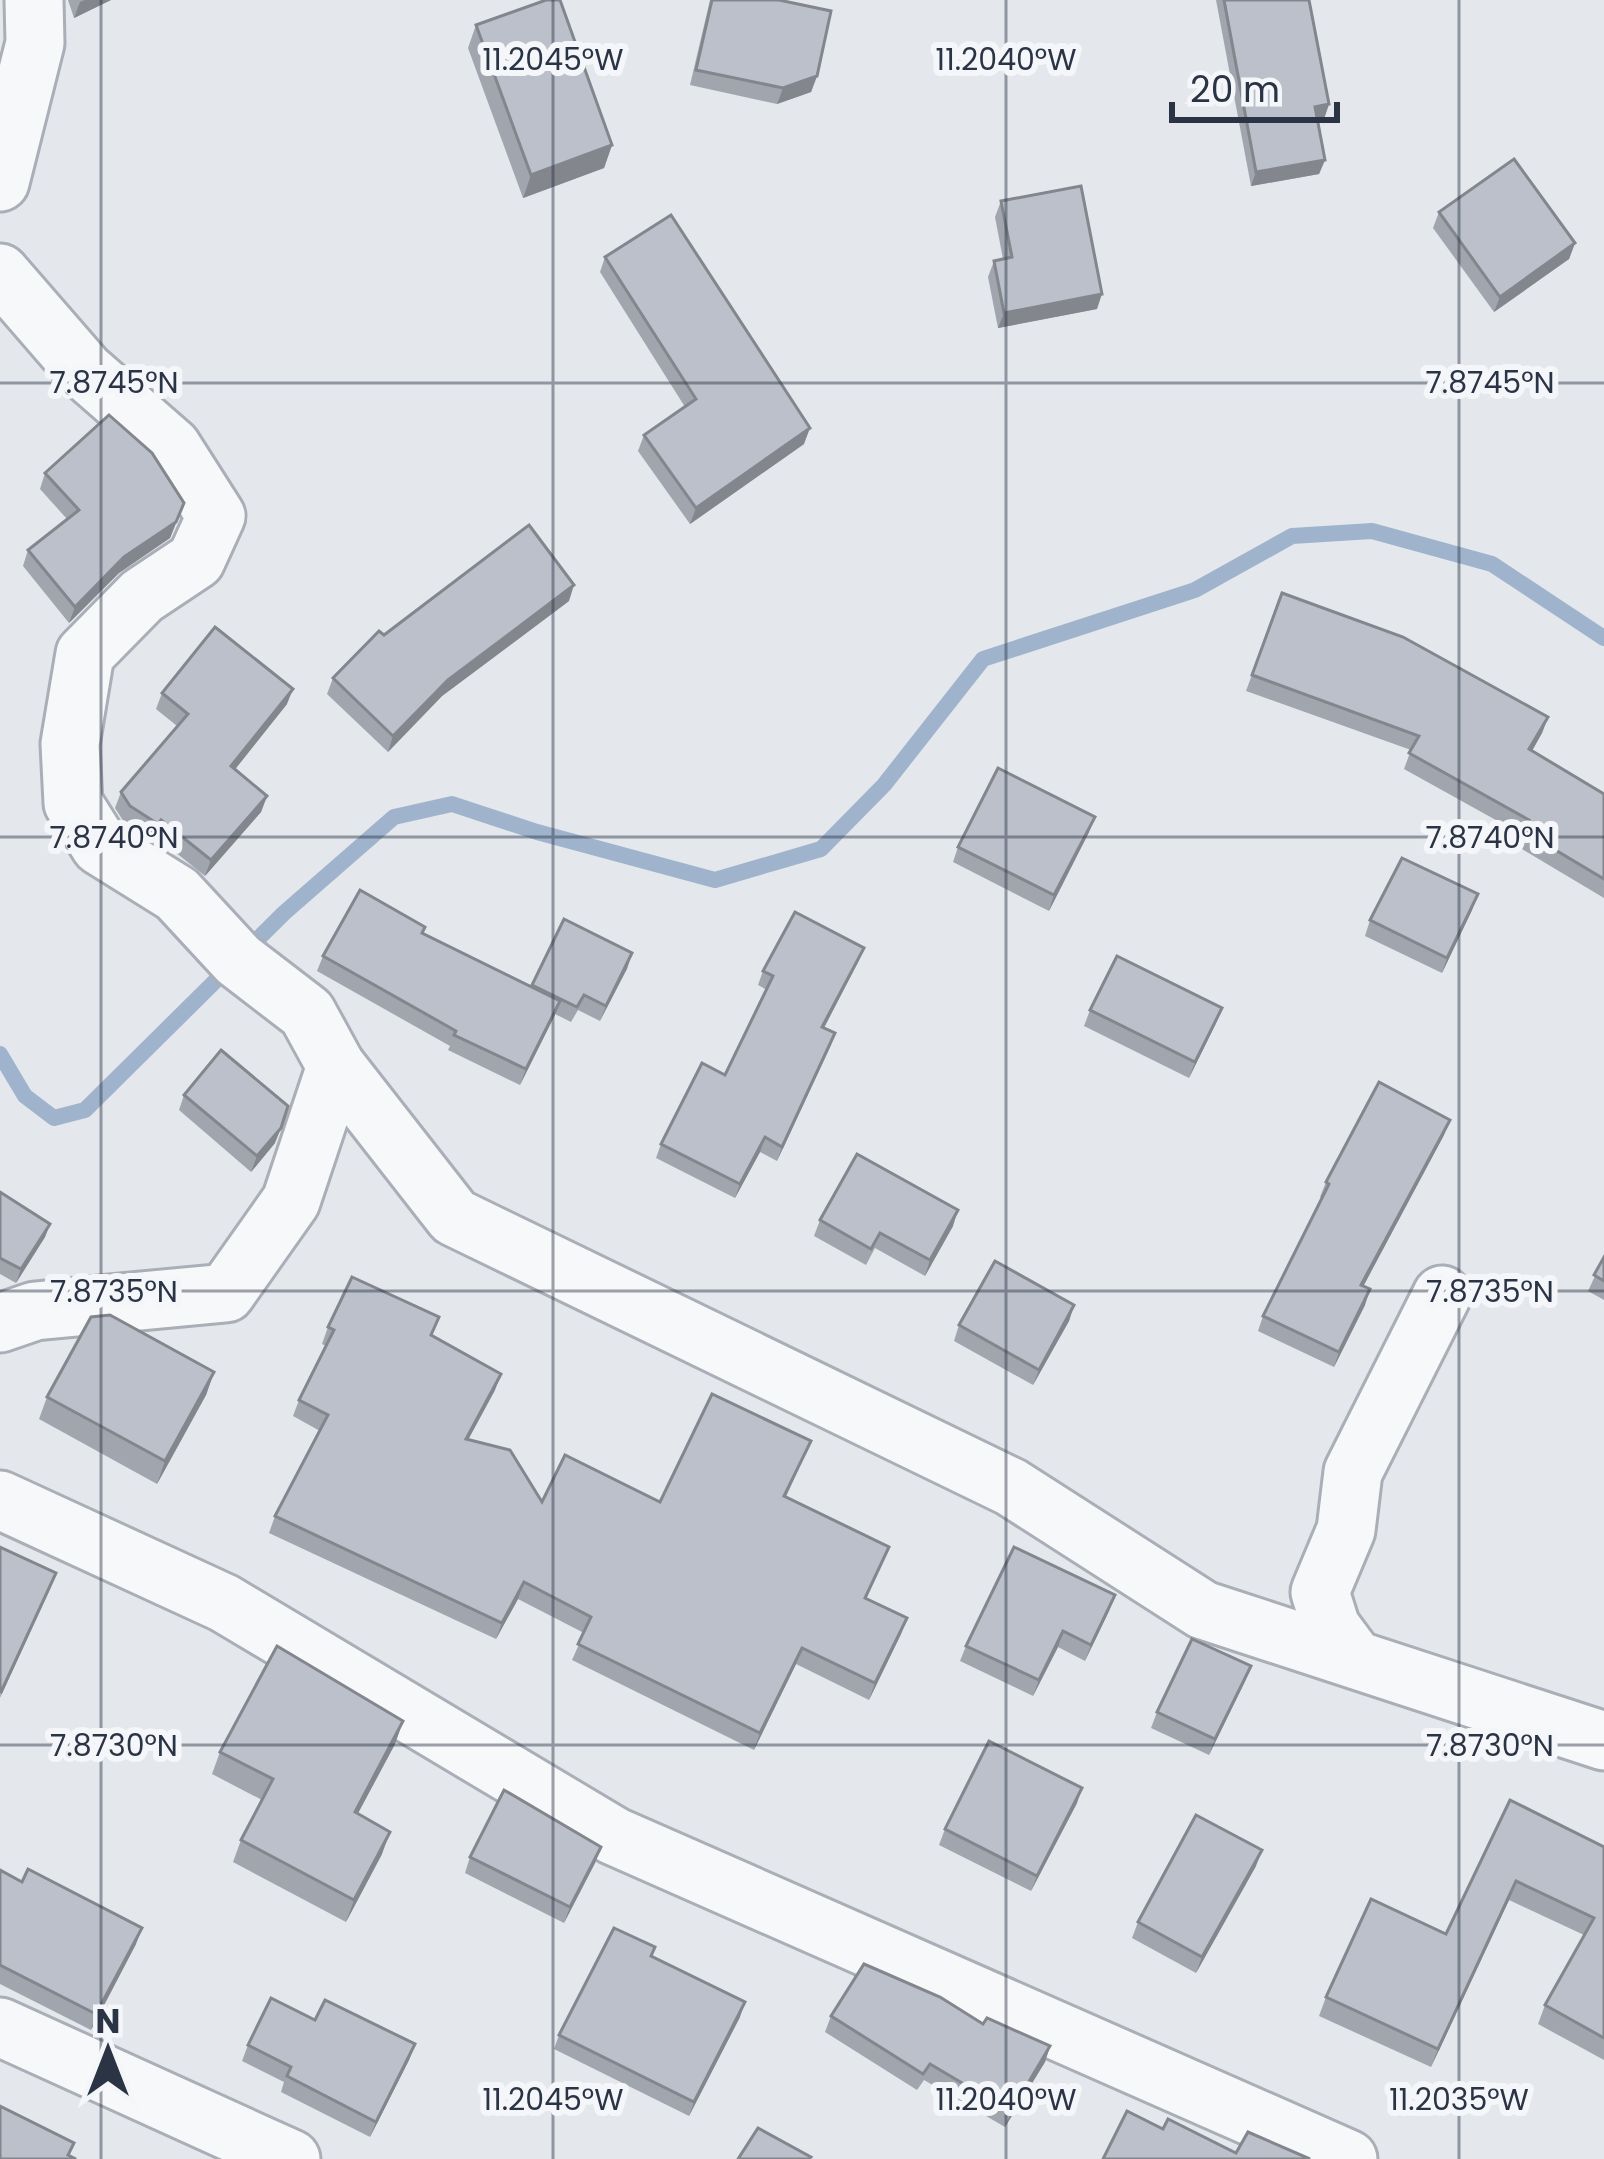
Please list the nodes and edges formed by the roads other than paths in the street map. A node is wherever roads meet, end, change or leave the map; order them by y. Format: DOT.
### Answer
graph roads {
  1 [pos="34,0"];
  2 [pos="0,182"];
  3 [pos="0,273"];
  4 [pos="336,1066"];
  5 [pos="1442,1294"];
  6 [pos="0,1323"];
  7 [pos="0,1500"];
  8 [pos="1354,1658"];
  9 [pos="1604,1741"];
  10 [pos="0,2026"];
  11 [pos="291,2159"];
  12 [pos="1348,2159"];
  1 -- 2 [label="street"];
  3 -- 4 [label="street"];
  4 -- 6 [label="street"];
  4 -- 8 [label="street"];
  5 -- 8 [label="street"];
  7 -- 12 [label="street"];
  8 -- 9 [label="street"];
  10 -- 11 [label="street"];
}
